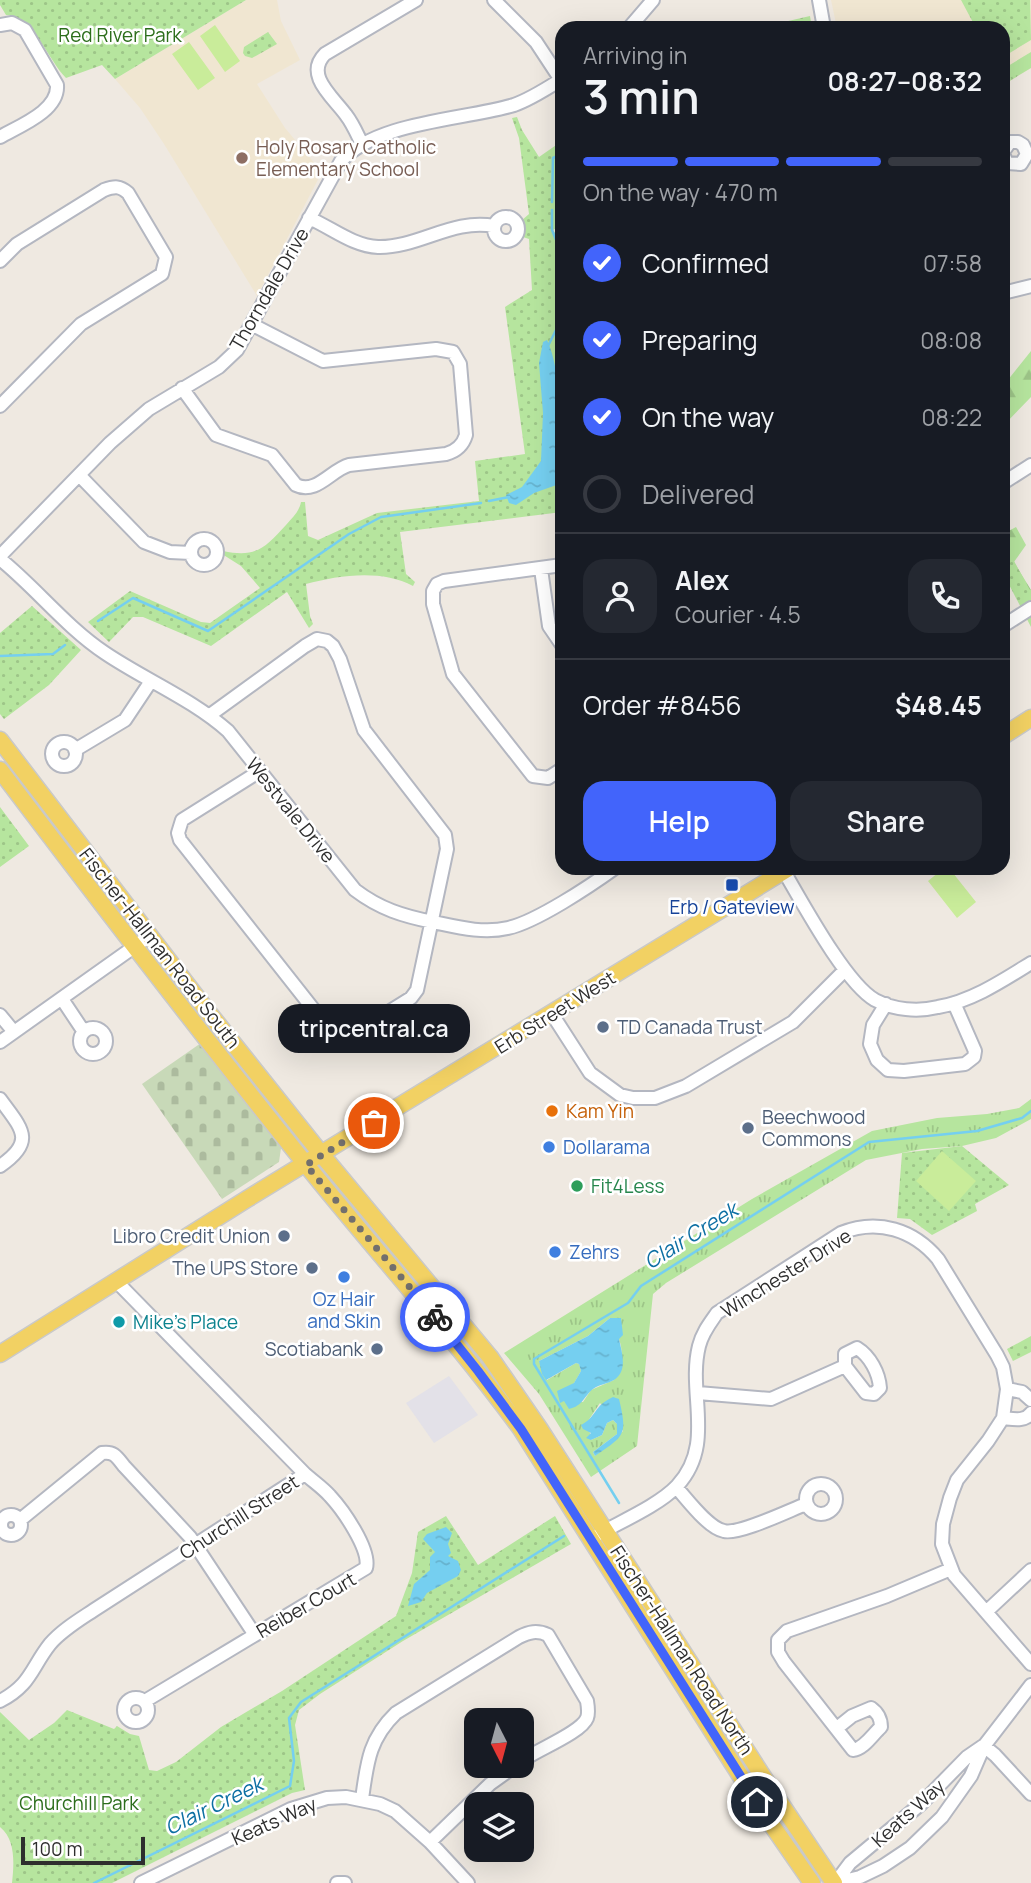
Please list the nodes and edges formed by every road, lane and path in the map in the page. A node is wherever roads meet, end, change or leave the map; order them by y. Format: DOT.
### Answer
graph roads {
  1 [pos="416,0"];
  2 [pos="494,0"];
  3 [pos="819,0"];
  4 [pos="644,3"];
  5 [pos="633,21"];
  6 [pos="823,21"];
  7 [pos="0,25"];
  8 [pos="555,70"];
  9 [pos="555,84"];
  10 [pos="0,137"];
  11 [pos="1027,142"];
  12 [pos="362,144"];
  13 [pos="1010,163"];
  14 [pos="309,218"];
  15 [pos="494,226"];
  16 [pos="0,261"];
  17 [pos="1031,286"];
  18 [pos="1010,291"];
  19 [pos="253,325"];
  20 [pos="182,388"];
  21 [pos="0,405"];
  22 [pos="1031,466"];
  23 [pos="80,476"];
  24 [pos="1010,479"];
  25 [pos="191,553"];
  26 [pos="0,558"];
  27 [pos="555,566"];
  28 [pos="541,569"];
  29 [pos="1031,608"];
  30 [pos="1010,622"];
  31 [pos="555,635"];
  32 [pos="151,681"];
  33 [pos="210,715"];
  34 [pos="1031,718"];
  35 [pos="1010,732"];
  36 [pos="0,740"];
  37 [pos="75,750"];
  38 [pos="0,770"];
  39 [pos="260,771"];
  40 [pos="555,774"];
  41 [pos="604,875"];
  42 [pos="775,875"];
  43 [pos="789,875"];
  44 [pos="432,922"];
  45 [pos="148,936"];
  46 [pos="135,947"];
  47 [pos="1031,963"];
  48 [pos="845,970"];
  49 [pos="62,999"];
  50 [pos="954,1003"];
  51 [pos="886,1004"];
  52 [pos="552,1014"];
  53 [pos="0,1015"];
  54 [pos="14,1032"];
  55 [pos="84,1032"];
  56 [pos="0,1042"];
  57 [pos="0,1099"];
  58 [pos="322,1155"];
  59 [pos="306,1165"];
  60 [pos="0,1166"];
  61 [pos="117,1282"];
  62 [pos="0,1354"];
  63 [pos="845,1366"];
  64 [pos="1007,1389"];
  65 [pos="698,1393"];
  66 [pos="1031,1400"];
  67 [pos="1031,1413"];
  68 [pos="1003,1418"];
  69 [pos="305,1474"];
  70 [pos="676,1487"];
  71 [pos="807,1504"];
  72 [pos="20,1520"];
  73 [pos="606,1530"];
  74 [pos="589,1539"];
  75 [pos="196,1545"];
  76 [pos="951,1569"];
  77 [pos="1031,1570"];
  78 [pos="986,1612"];
  79 [pos="255,1635"];
  80 [pos="1031,1664"];
  81 [pos="1031,1685"];
  82 [pos="0,1701"];
  83 [pos="145,1701"];
  84 [pos="837,1728"];
  85 [pos="984,1746"];
  86 [pos="534,1754"];
  87 [pos="498,1778"];
  88 [pos="1031,1794"];
  89 [pos="362,1799"];
  90 [pos="429,1842"];
  91 [pos="141,1883"];
  92 [pos="337,1883"];
  93 [pos="345,1883"];
  94 [pos="468,1883"];
  95 [pos="812,1883"];
  96 [pos="835,1883"];
  1 -- 12 [label="street"];
  2 -- 8 [label="street"];
  3 -- 6 [label="street"];
  4 -- 5 [label="street"];
  7 -- 10 [label="street"];
  9 -- 12 [label="street, Thorndale Drive"];
  11 -- 13 [label="street"];
  12 -- 14 [label="street, Thorndale Drive"];
  14 -- 15 [label="street"];
  14 -- 19 [label="street, Thorndale Drive"];
  16 -- 21 [label="street"];
  17 -- 18 [label="street"];
  19 -- 20 [label="street, Thorndale Drive"];
  19 -- 20 [label="street"];
  20 -- 23 [label="street, Thorndale Drive"];
  22 -- 24 [label="street"];
  23 -- 25 [label="street"];
  23 -- 26 [label="street, Thorndale Drive"];
  26 -- 32 [label="street, Westvale Drive"];
  27 -- 28 [label="street"];
  28 -- 31 [label="street"];
  28 -- 40 [label="street"];
  29 -- 30 [label="street"];
  32 -- 33 [label="street, Westvale Drive"];
  32 -- 37 [label="street"];
  33 -- 39 [label="street, Westvale Drive"];
  33 -- 44 [label="street"];
  34 -- 35 [label="main road"];
  36 -- 45 [label="main road, Fischer-Hallman Road South"];
  38 -- 46 [label="main road, Fischer-Hallman Road South"];
  39 -- 44 [label="street, Westvale Drive"];
  39 -- 44 [label="street"];
  41 -- 44 [label="street, Westvale Drive"];
  42 -- 52 [label="main road, Erb Street West"];
  43 -- 48 [label="street"];
  45 -- 46 [label="street"];
  45 -- 58 [label="main road, Fischer-Hallman Road South"];
  46 -- 49 [label="street"];
  46 -- 59 [label="main road, Fischer-Hallman Road South"];
  47 -- 50 [label="street"];
  48 -- 51 [label="street"];
  48 -- 52 [label="street"];
  49 -- 54 [label="street"];
  49 -- 55 [label="street"];
  50 -- 51 [label="street"];
  50 -- 51 [label="street"];
  52 -- 58 [label="main road, Erb Street West"];
  53 -- 54 [label="street"];
  54 -- 56 [label="street"];
  57 -- 60 [label="street"];
  58 -- 59 [label="main road, Erb Street West"];
  58 -- 73 [label="main road, Fischer-Hallman Road North"];
  59 -- 61 [label="main road, Erb Street West"];
  59 -- 74 [label="main road, Fischer-Hallman Road North"];
  61 -- 62 [label="main road, Erb Street West"];
  61 -- 69 [label="street, Churchill Street"];
  63 -- 65 [label="street"];
  64 -- 65 [label="street, Winchester Drive"];
  64 -- 66 [label="street"];
  64 -- 68 [label="street, Winchester Drive"];
  65 -- 70 [label="street, Winchester Drive"];
  67 -- 68 [label="street"];
  68 -- 76 [label="street, Winchester Drive"];
  69 -- 75 [label="street, Churchill Street"];
  69 -- 79 [label="street, Reiber Court"];
  70 -- 71 [label="street"];
  70 -- 73 [label="street, Winchester Drive"];
  72 -- 75 [label="street"];
  73 -- 74 [label="street, Winchester Drive"];
  73 -- 96 [label="main road, Fischer-Hallman Road North"];
  74 -- 95 [label="main road, Fischer-Hallman Road North"];
  75 -- 79 [label="street"];
  75 -- 82 [label="street, Churchill Street"];
  76 -- 78 [label="street, Winchester Drive"];
  76 -- 84 [label="street"];
  77 -- 78 [label="street"];
  78 -- 80 [label="street, Winchester Drive"];
  79 -- 83 [label="street, Reiber Court"];
  81 -- 85 [label="street, Keats Way"];
  85 -- 88 [label="street"];
  85 -- 96 [label="street, Keats Way"];
  85 -- 96 [label="street, Keats Way"];
  86 -- 89 [label="street"];
  87 -- 90 [label="street"];
  89 -- 90 [label="street, Keats Way"];
  89 -- 91 [label="street, Keats Way"];
  90 -- 94 [label="street, Keats Way"];
  92 -- 93 [label="street"];
}
